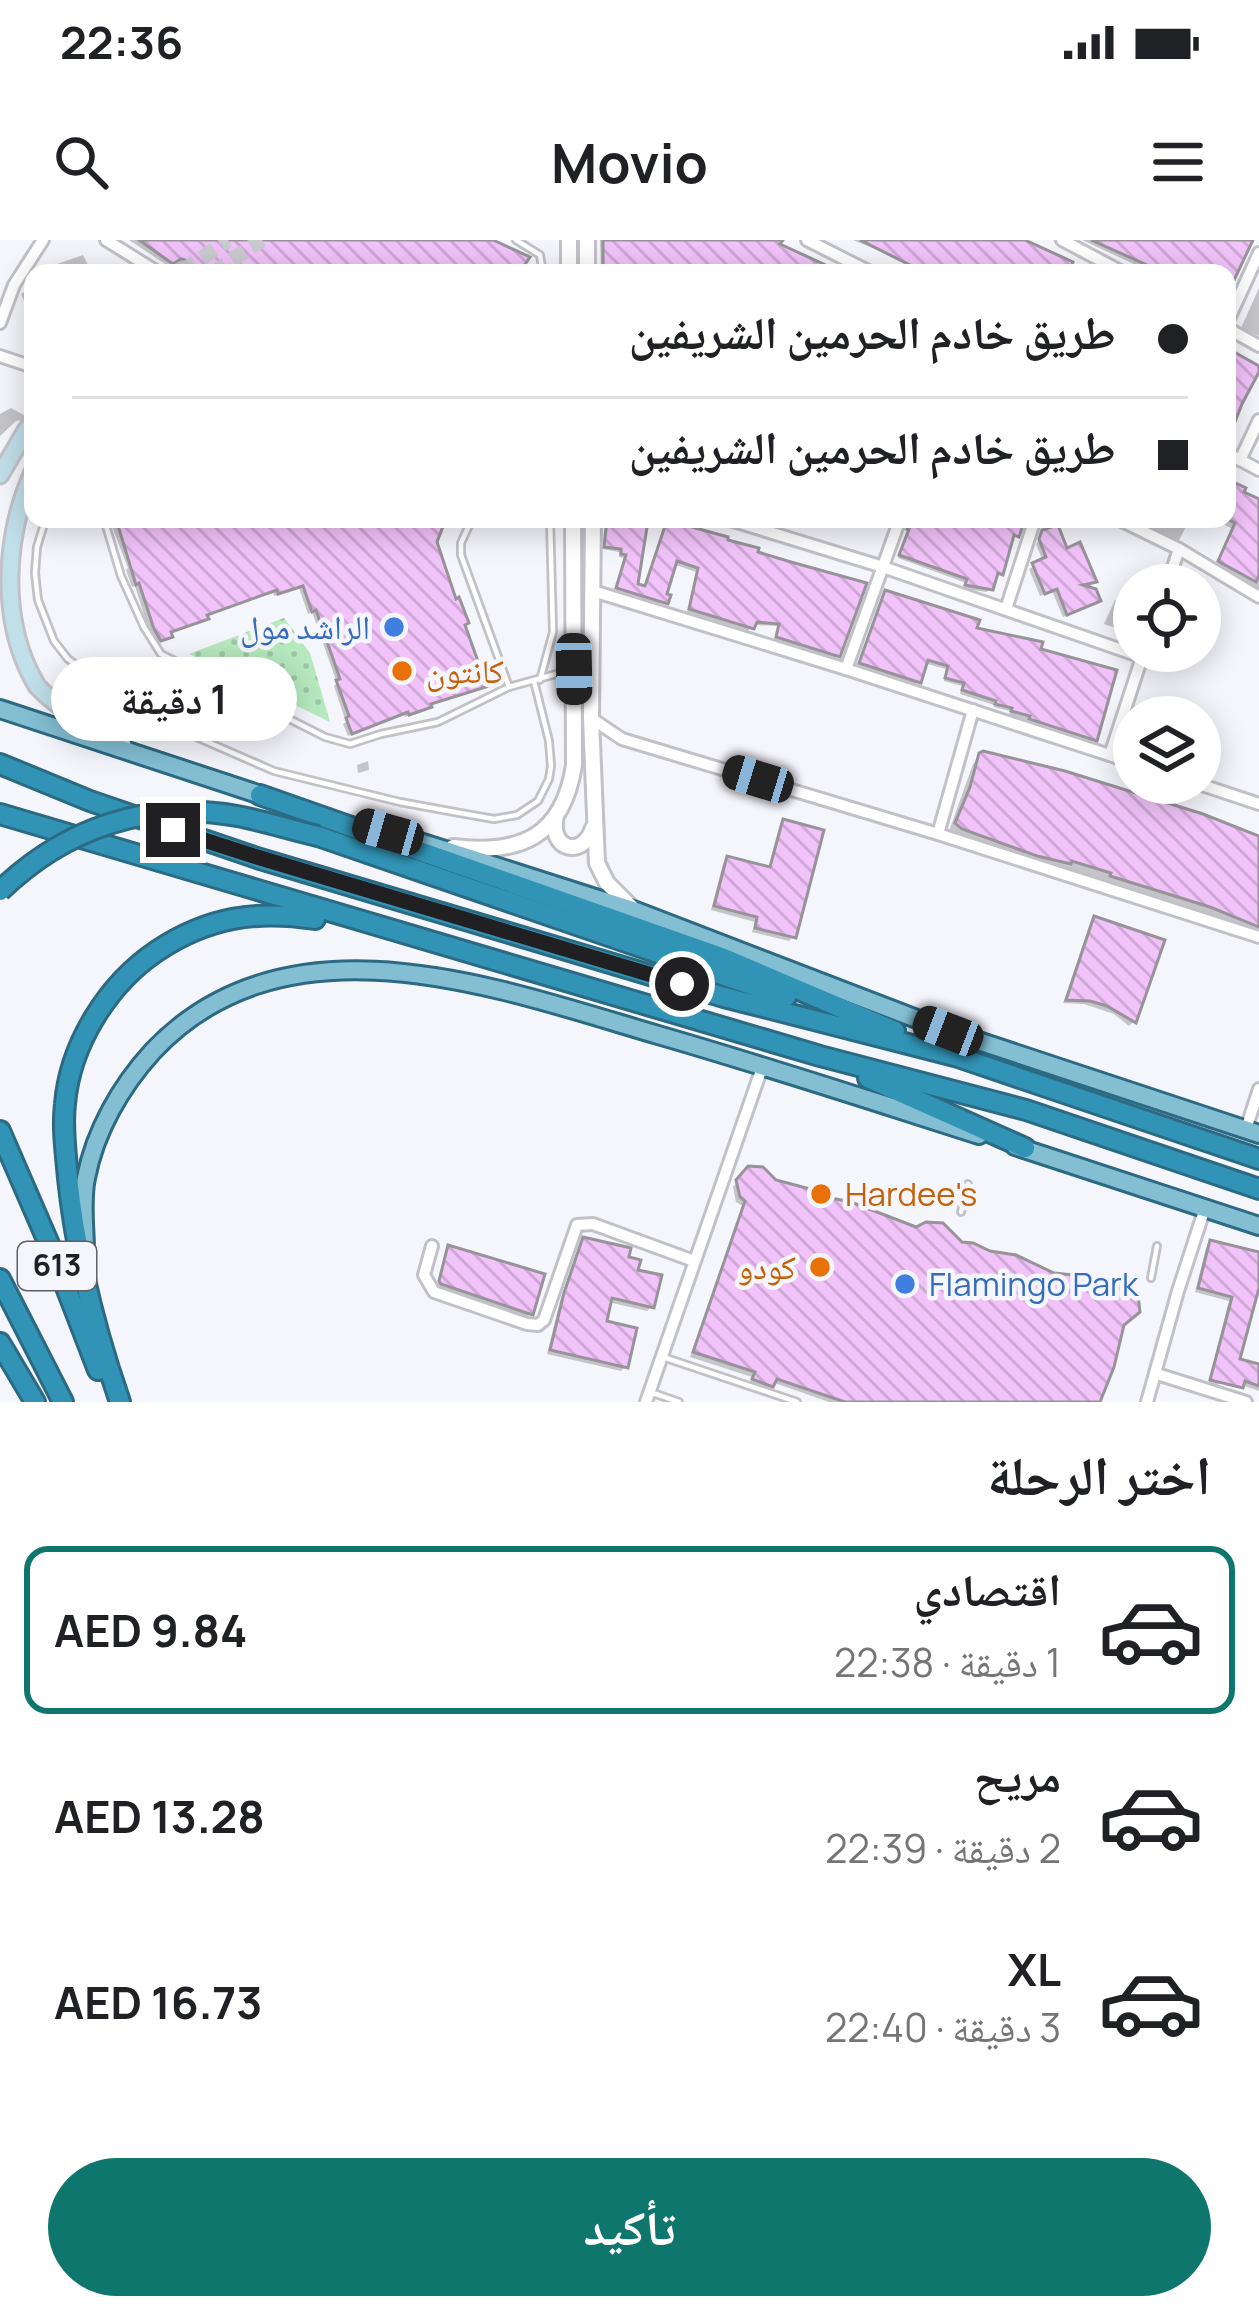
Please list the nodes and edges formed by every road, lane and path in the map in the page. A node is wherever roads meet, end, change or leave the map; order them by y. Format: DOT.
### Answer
graph roads {
  1 [pos="106,240"];
  2 [pos="516,240"];
  3 [pos="807,240"];
  4 [pos="1062,240"];
  5 [pos="830,245"];
  6 [pos="1259,253"];
  7 [pos="145,264"];
  8 [pos="542,264"];
  9 [pos="858,264"];
  10 [pos="1107,264"];
  11 [pos="24,269"];
  12 [pos="1236,305"];
  13 [pos="0,323"];
  14 [pos="1259,420"];
  15 [pos="24,439"];
  16 [pos="1236,458"];
  17 [pos="1240,460"];
  18 [pos="1259,470"];
  19 [pos="0,475"];
  20 [pos="23,495"];
  21 [pos="43,528"];
  22 [pos="107,528"];
  23 [pos="468,528"];
  24 [pos="550,528"];
  25 [pos="573,528"];
  26 [pos="592,528"];
  27 [pos="756,528"];
  28 [pos="897,528"];
  29 [pos="1032,528"];
  30 [pos="1136,528"];
  31 [pos="0,533"];
  32 [pos="1179,549"];
  33 [pos="1174,564"];
  34 [pos="883,567"];
  35 [pos="593,591"];
  36 [pos="1259,597"];
  37 [pos="1006,610"];
  38 [pos="1113,644"];
  39 [pos="574,669"];
  40 [pos="846,669"];
  41 [pos="1137,672"];
  42 [pos="537,681"];
  43 [pos="508,688"];
  44 [pos="0,709"];
  45 [pos="973,710"];
  46 [pos="592,718"];
  47 [pos="131,750"];
  48 [pos="1110,755"];
  49 [pos="1113,756"];
  50 [pos="0,764"];
  51 [pos="1221,791"];
  52 [pos="260,796"];
  53 [pos="1259,804"];
  54 [pos="0,814"];
  55 [pos="556,816"];
  56 [pos="594,823"];
  57 [pos="938,834"];
  58 [pos="430,844"];
  59 [pos="0,891"];
  60 [pos="636,911"];
  61 [pos="1259,937"];
  62 [pos="431,942"];
  63 [pos="820,1056"];
  64 [pos="955,1057"];
  65 [pos="764,1065"];
  66 [pos="1259,1089"];
  67 [pos="0,1131"];
  68 [pos="1252,1131"];
  69 [pos="1025,1148"];
  70 [pos="1259,1159"];
  71 [pos="968,1184"];
  72 [pos="1259,1189"];
  73 [pos="1205,1208"];
  74 [pos="961,1212"];
  75 [pos="1259,1226"];
  76 [pos="432,1246"];
  77 [pos="1157,1246"];
  78 [pos="694,1262"];
  79 [pos="85,1276"];
  80 [pos="1151,1278"];
  81 [pos="0,1279"];
  82 [pos="0,1343"];
  83 [pos="661,1356"];
  84 [pos="1157,1374"];
  85 [pos="648,1397"];
  86 [pos="34,1402"];
  87 [pos="63,1402"];
  88 [pos="115,1402"];
  89 [pos="679,1402"];
  90 [pos="797,1402"];
  91 [pos="1148,1402"];
  92 [pos="1246,1402"];
  1 -- 7 [label="street"];
  2 -- 8 [label="lane"];
  3 -- 5 [label="street"];
  4 -- 10 [label="street"];
  5 -- 9 [label="street"];
  6 -- 12 [label="street"];
  11 -- 13 [label="street"];
  14 -- 17 [label="street"];
  15 -- 19 [label="main road"];
  16 -- 17 [label="street"];
  17 -- 18 [label="street"];
  20 -- 31 [label="main road"];
  20 -- 47 [label="main road"];
  21 -- 42 [label="lane"];
  22 -- 43 [label="lane"];
  23 -- 43 [label="lane"];
  24 -- 42 [label="lane"];
  25 -- 39 [label="street"];
  26 -- 35 [label="street"];
  27 -- 34 [label="street"];
  28 -- 34 [label="street"];
  29 -- 37 [label="street"];
  30 -- 32 [label="street"];
  32 -- 33 [label="street"];
  32 -- 36 [label="street"];
  34 -- 37 [label="street"];
  34 -- 40 [label="street"];
  35 -- 40 [label="street"];
  35 -- 46 [label="street"];
  37 -- 38 [label="street"];
  39 -- 42 [label="lane"];
  39 -- 55 [label="street"];
  40 -- 45 [label="street"];
  41 -- 48 [label="street"];
  42 -- 43 [label="lane"];
  44 -- 47 [label="main road"];
  45 -- 48 [label="street"];
  45 -- 57 [label="street"];
  46 -- 56 [label="street"];
  46 -- 57 [label="street"];
  47 -- 52 [label="main road"];
  48 -- 49 [label="street"];
  50 -- 64 [label="highway"];
  51 -- 53 [label="street"];
  52 -- 58 [label="main road"];
  52 -- 64 [label="highway"];
  54 -- 62 [label="highway"];
  55 -- 56 [label="street"];
  55 -- 58 [label="street"];
  56 -- 60 [label="street"];
  57 -- 61 [label="street"];
  58 -- 60 [label="main road"];
  59 -- 64 [label="highway, bridge"];
  60 -- 68 [label="main road"];
  62 -- 63 [label="highway"];
  62 -- 79 [label="highway"];
  63 -- 69 [label="highway"];
  63 -- 72 [label="highway"];
  64 -- 70 [label="highway"];
  65 -- 69 [label="main road"];
  65 -- 78 [label="street"];
  65 -- 79 [label="main road"];
  66 -- 68 [label="street"];
  67 -- 88 [label="highway, 613"];
  69 -- 73 [label="main road"];
  71 -- 74 [label="lane"];
  73 -- 75 [label="main road"];
  73 -- 84 [label="street"];
  76 -- 78 [label="street"];
  77 -- 80 [label="lane"];
  78 -- 83 [label="street"];
  79 -- 88 [label="highway"];
  81 -- 87 [label="highway, 613"];
  82 -- 86 [label="highway"];
  83 -- 85 [label="street"];
  83 -- 90 [label="lane"];
  84 -- 91 [label="street"];
  84 -- 92 [label="street"];
  85 -- 89 [label="lane"];
}
